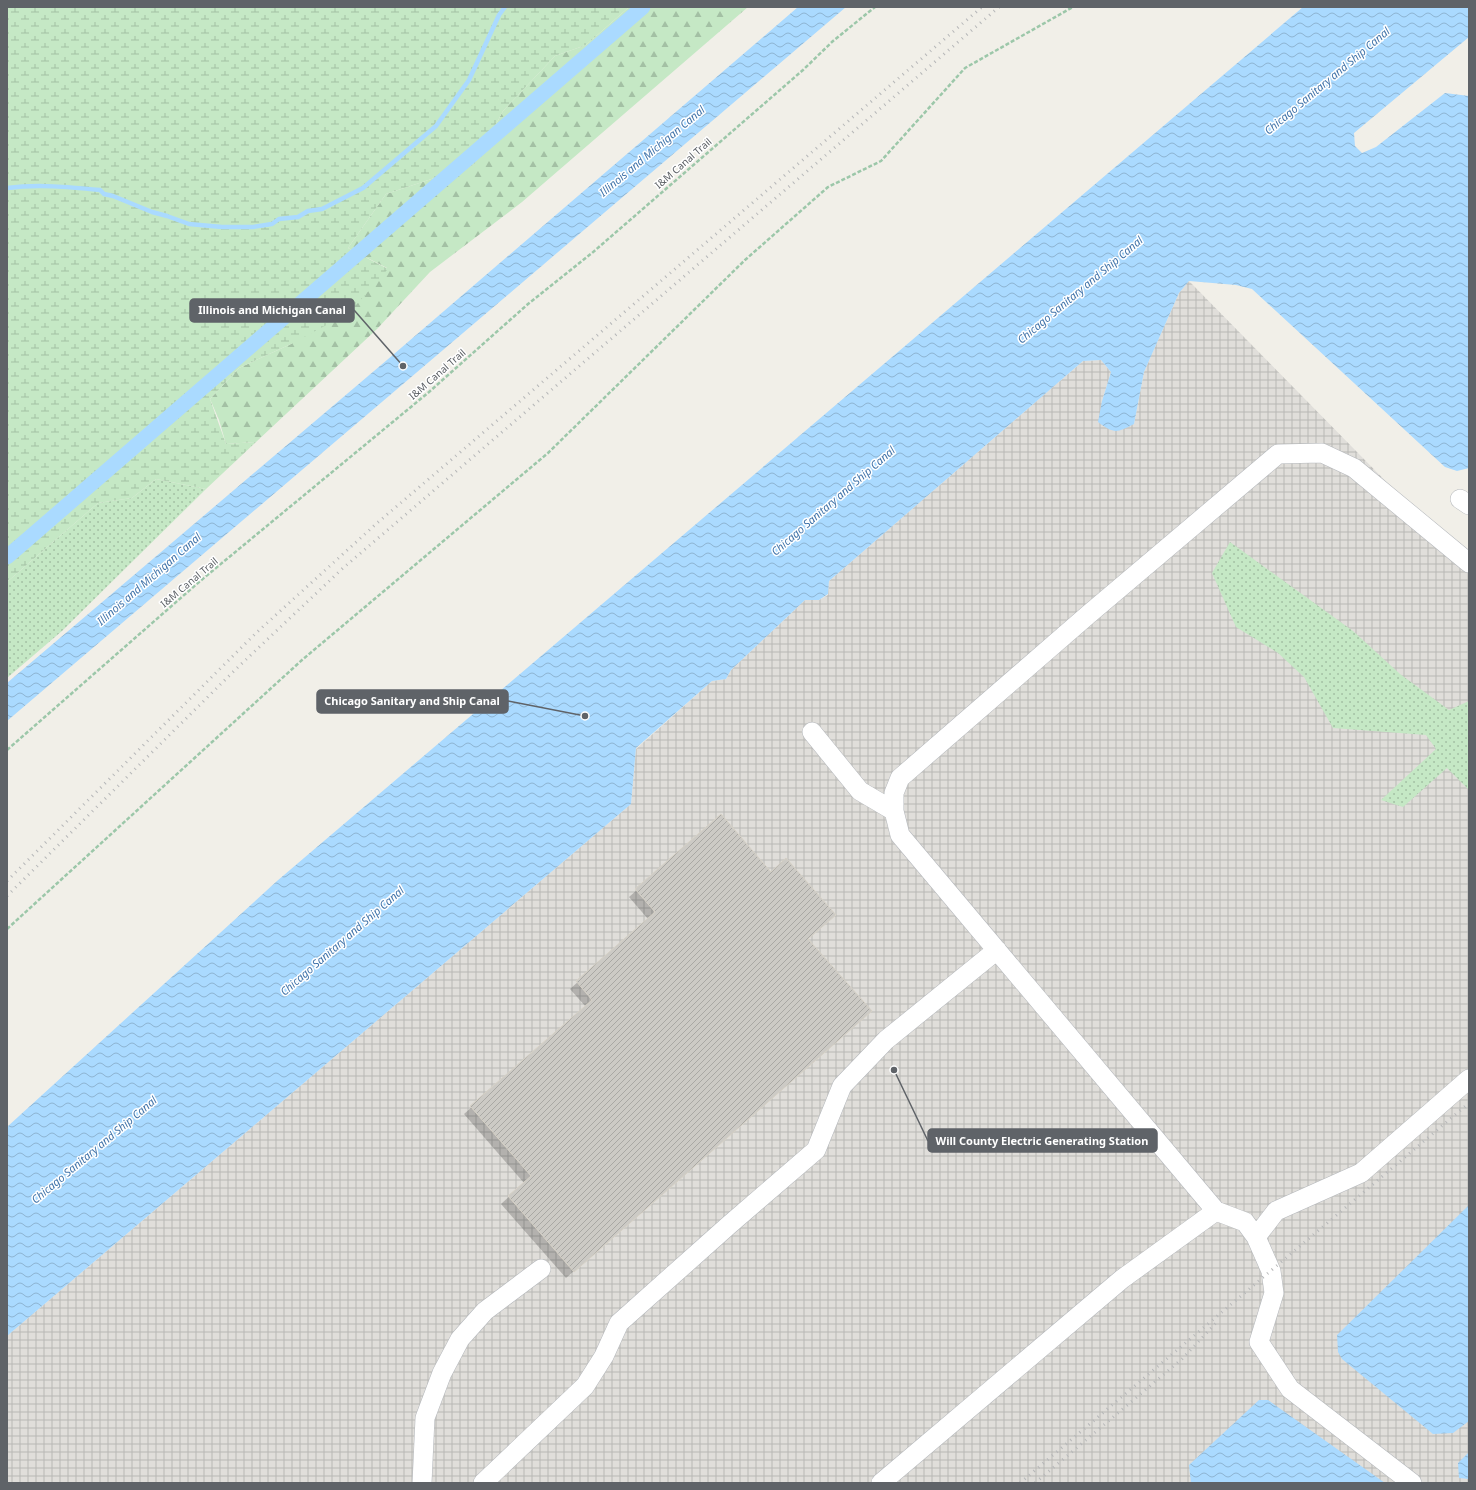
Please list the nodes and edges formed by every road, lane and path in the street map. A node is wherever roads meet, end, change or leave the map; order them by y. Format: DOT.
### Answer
graph roads {
  1 [pos="875,7"];
  2 [pos="1073,7"];
  3 [pos="1469,563"];
  4 [pos="812,732"];
  5 [pos="7,750"];
  6 [pos="894,811"];
  7 [pos="7,929"];
  8 [pos="997,950"];
  9 [pos="1469,1079"];
  10 [pos="1216,1211"];
  11 [pos="1256,1237"];
  12 [pos="541,1269"];
  13 [pos="422,1483"];
  14 [pos="483,1483"];
  15 [pos="882,1483"];
  16 [pos="1412,1483"];
  1 -- 5 [label="path, I&M Canal Trail"];
  2 -- 7 [label="path"];
  3 -- 6 [label="lane"];
  4 -- 6 [label="lane"];
  6 -- 8 [label="lane"];
  8 -- 10 [label="lane"];
  8 -- 14 [label="lane"];
  9 -- 11 [label="lane"];
  10 -- 11 [label="lane"];
  10 -- 15 [label="lane"];
  11 -- 16 [label="lane"];
  12 -- 13 [label="lane"];
}
